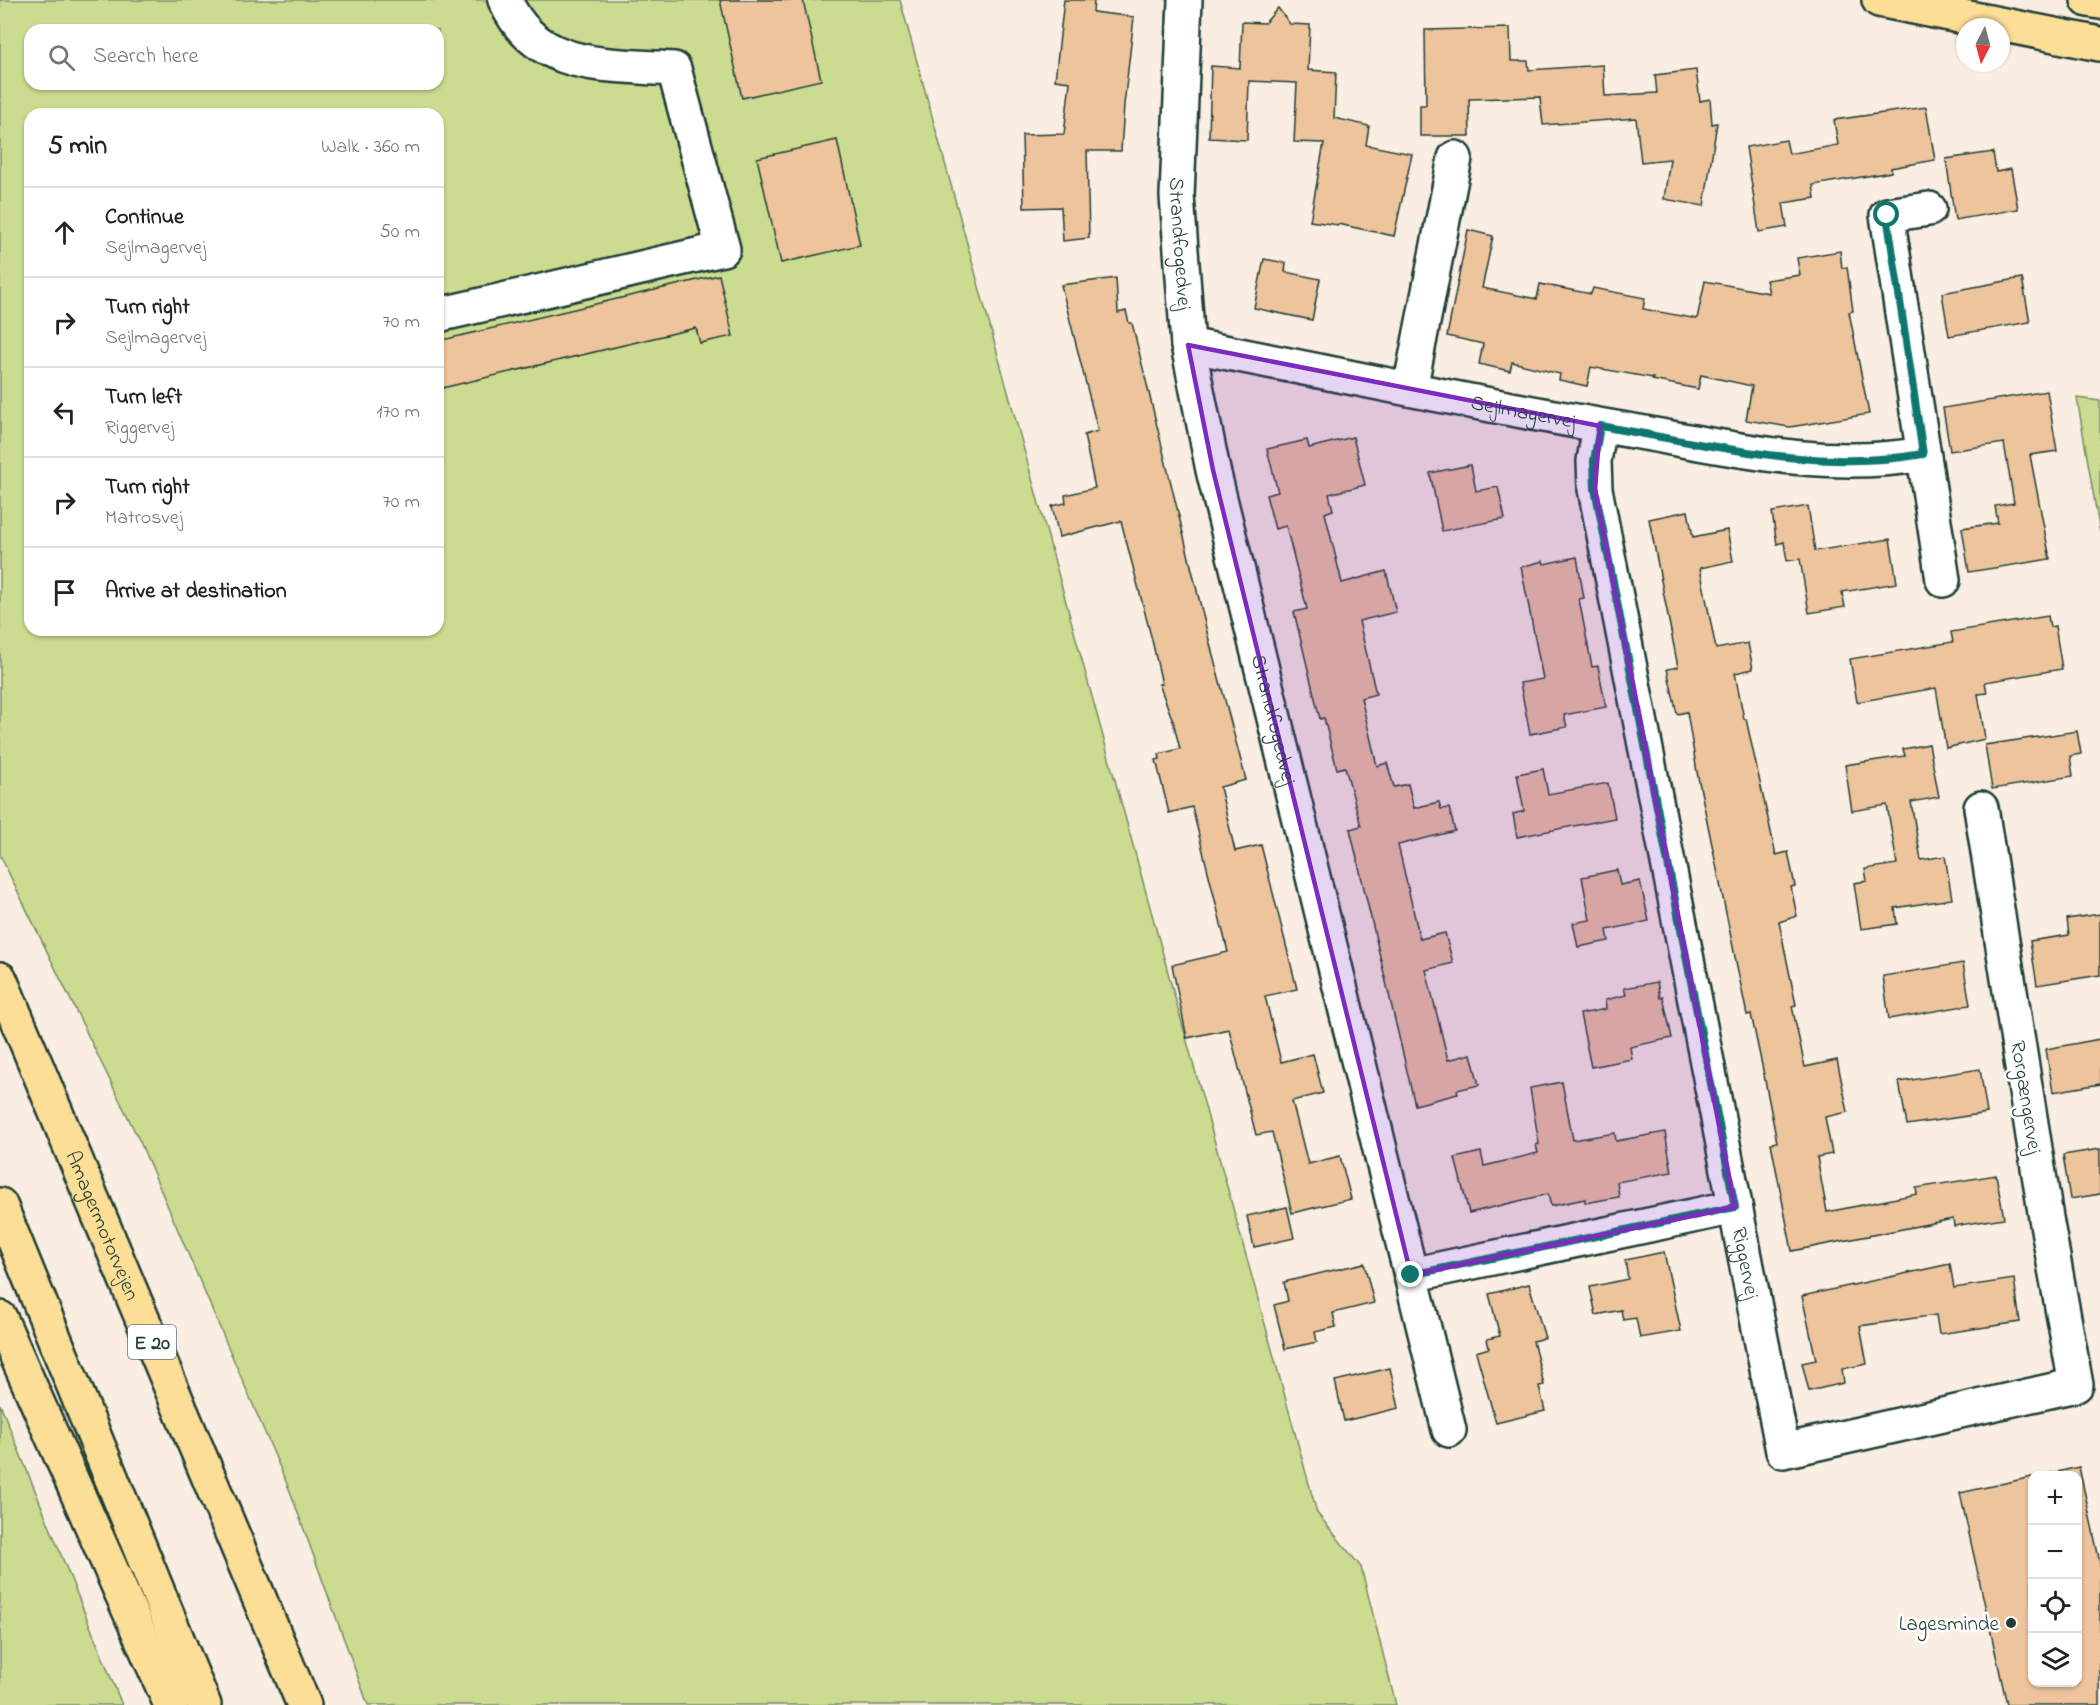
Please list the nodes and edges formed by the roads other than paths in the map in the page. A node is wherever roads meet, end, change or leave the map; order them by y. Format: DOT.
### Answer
graph roads {
  1 [pos="505,0"];
  2 [pos="1185,0"];
  3 [pos="1879,0"];
  4 [pos="2088,0"];
  5 [pos="2100,2"];
  6 [pos="2100,44"];
  7 [pos="1455,158"];
  8 [pos="1929,209"];
  9 [pos="444,314"];
  10 [pos="1188,345"];
  11 [pos="1410,389"];
  12 [pos="1600,426"];
  13 [pos="1923,454"];
  14 [pos="1943,580"];
  15 [pos="1981,808"];
  16 [pos="0,979"];
  17 [pos="0,1205"];
  18 [pos="1735,1207"];
  19 [pos="1411,1275"];
  20 [pos="0,1318"];
  21 [pos="2076,1385"];
  22 [pos="1449,1430"];
  23 [pos="171,1705"];
  24 [pos="204,1705"];
  25 [pos="304,1705"];
  1 -- 9 [label="street"];
  2 -- 10 [label="street, Strandfogedvej"];
  3 -- 6 [label="main road"];
  4 -- 5 [label="main road"];
  7 -- 11 [label="street"];
  8 -- 13 [label="street"];
  10 -- 11 [label="street, Sejlmagervej"];
  10 -- 19 [label="street, Strandfogedvej"];
  11 -- 12 [label="street, Sejlmagervej"];
  12 -- 13 [label="street, Sejlmagervej"];
  12 -- 18 [label="street, Riggervej"];
  13 -- 14 [label="street"];
  15 -- 21 [label="street, Rorgængervej"];
  16 -- 25 [label="main road, Amagermotorvejen / E 20"];
  17 -- 24 [label="main road"];
  18 -- 19 [label="street"];
  18 -- 21 [label="street, Riggervej"];
  19 -- 22 [label="street, Strandfogedvej"];
  20 -- 23 [label="main road"];
}
